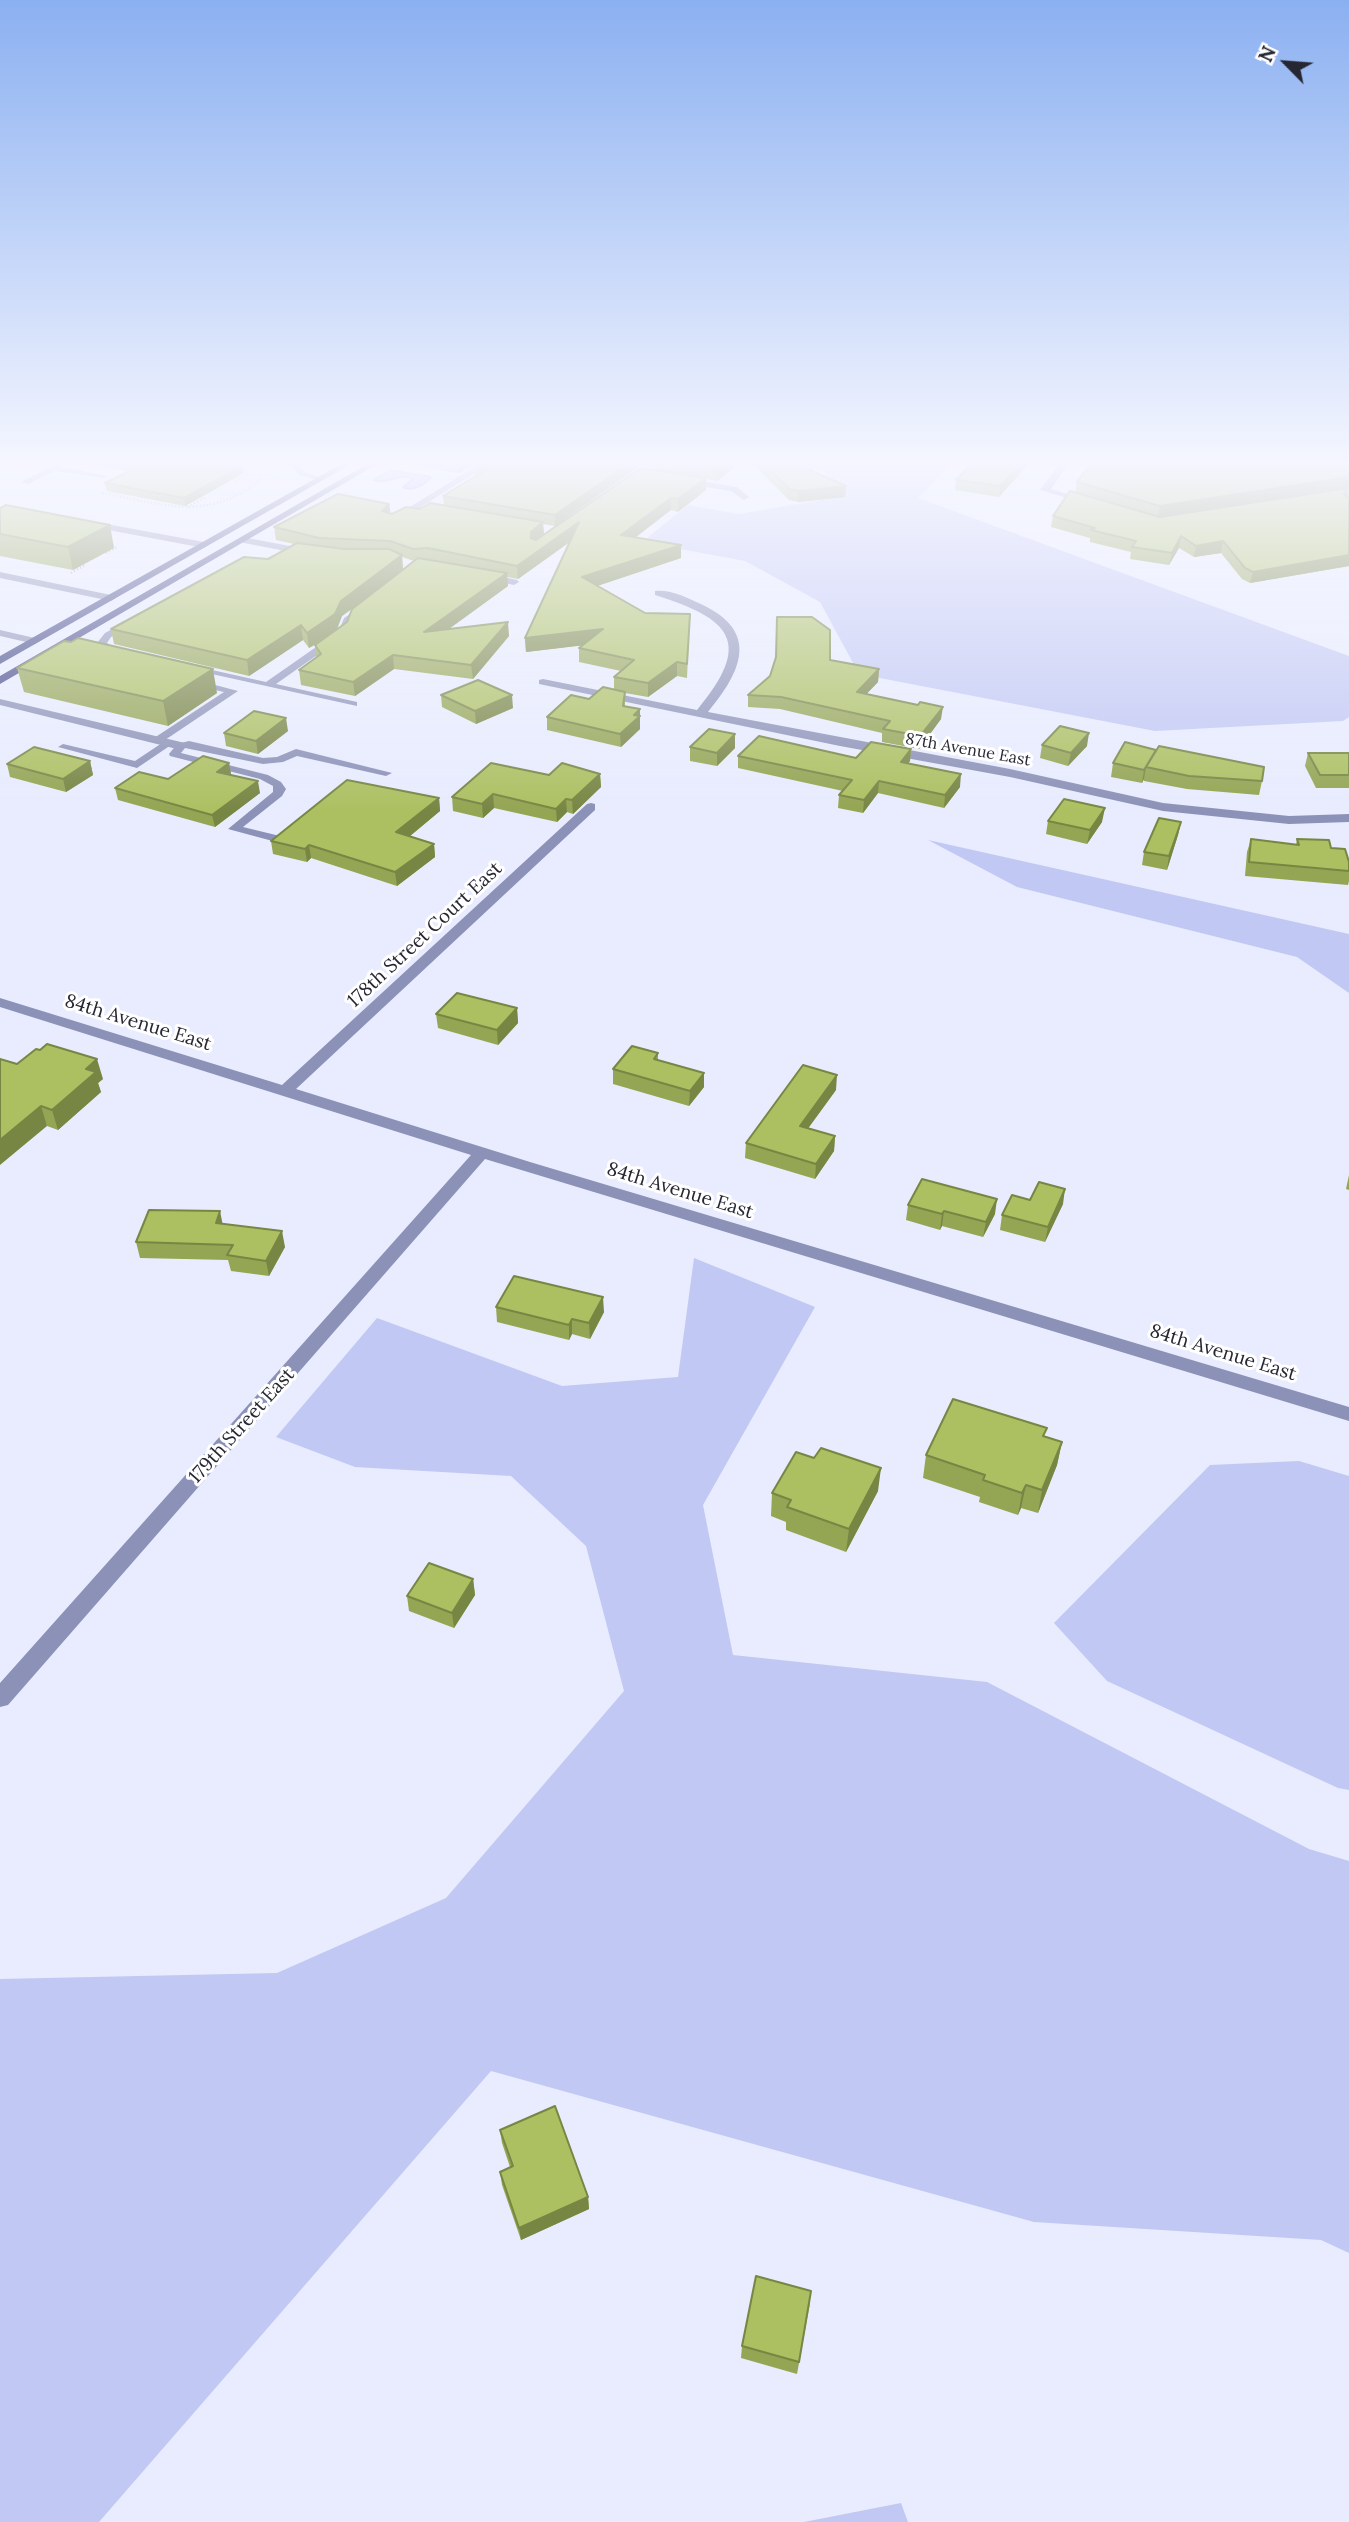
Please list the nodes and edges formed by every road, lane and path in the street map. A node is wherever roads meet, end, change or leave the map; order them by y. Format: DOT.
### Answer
graph roads {
  1 [pos="8,577"];
  2 [pos="148,577"];
  3 [pos="179,577"];
  4 [pos="487,577"];
  5 [pos="514,582"];
  6 [pos="659,593"];
  7 [pos="111,598"];
  8 [pos="374,601"];
  9 [pos="141,617"];
  10 [pos="0,633"];
  11 [pos="35,641"];
  12 [pos="128,654"];
  13 [pos="0,661"];
  14 [pos="179,665"];
  15 [pos="0,672"];
  16 [pos="178,679"];
  17 [pos="0,681"];
  18 [pos="543,682"];
  19 [pos="268,685"];
  20 [pos="0,702"];
  21 [pos="353,704"];
  22 [pos="700,714"];
  23 [pos="169,743"];
  24 [pos="63,747"];
  25 [pos="386,773"];
  26 [pos="591,807"];
  27 [pos="1349,818"];
  28 [pos="279,839"];
  29 [pos="0,1002"];
  30 [pos="285,1091"];
  31 [pos="482,1152"];
  32 [pos="1349,1414"];
  33 [pos="0,1698"];
  1 -- 7 [label="lane"];
  2 -- 7 [label="main road"];
  3 -- 17 [label="main road"];
  4 -- 5 [label="lane"];
  6 -- 22 [label="street"];
  7 -- 11 [label="main road"];
  8 -- 19 [label="lane"];
  9 -- 12 [label="lane"];
  10 -- 11 [label="street"];
  11 -- 13 [label="main road"];
  11 -- 15 [label="main road"];
  14 -- 19 [label="lane"];
  16 -- 23 [label="lane"];
  18 -- 22 [label="street, 87th Avenue East"];
  19 -- 21 [label="lane"];
  20 -- 23 [label="street"];
  22 -- 27 [label="street, 87th Avenue East"];
  23 -- 24 [label="lane"];
  23 -- 25 [label="lane"];
  23 -- 28 [label="lane"];
  26 -- 30 [label="street, 178th Street Court East"];
  29 -- 30 [label="street, 84th Avenue East"];
  30 -- 31 [label="street, 84th Avenue East"];
  31 -- 32 [label="street, 84th Avenue East"];
  31 -- 33 [label="street, 179th Street East"];
}
